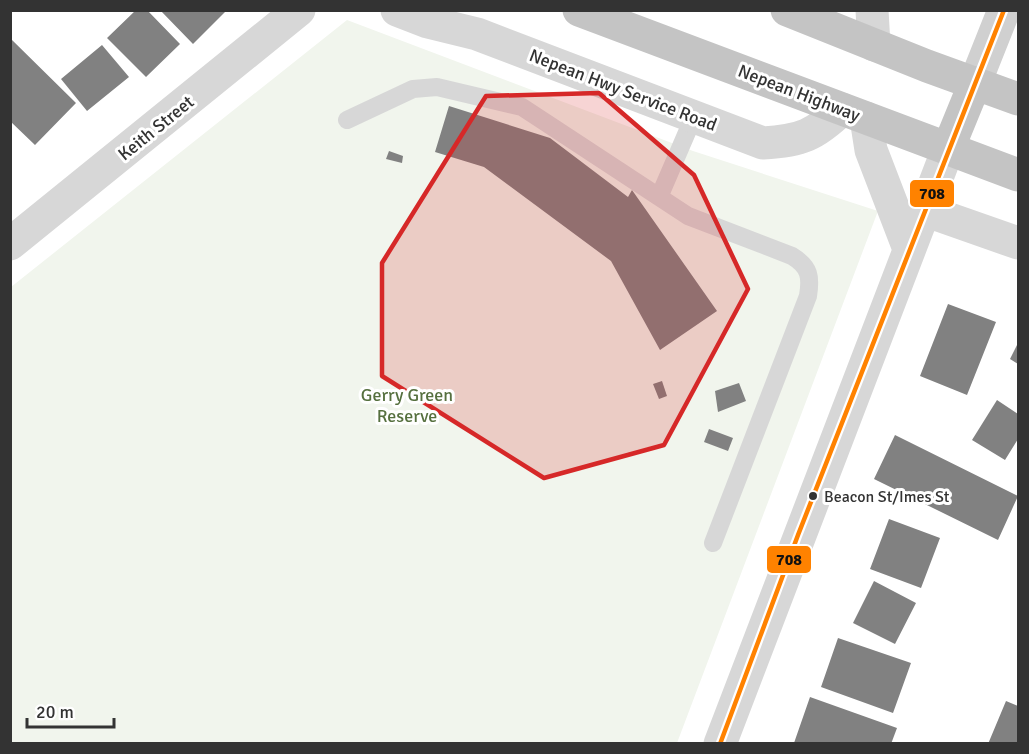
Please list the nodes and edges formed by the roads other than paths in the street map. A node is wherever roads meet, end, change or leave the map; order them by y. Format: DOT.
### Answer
graph roads {
  1 [pos="300,10"];
  2 [pos="397,10"];
  3 [pos="579,10"];
  4 [pos="787,10"];
  5 [pos="872,10"];
  6 [pos="1004,10"];
  7 [pos="874,45"];
  8 [pos="975,83"];
  9 [pos="1018,99"];
  10 [pos="854,114"];
  11 [pos="694,116"];
  12 [pos="347,120"];
  13 [pos="948,149"];
  14 [pos="1018,176"];
  15 [pos="660,195"];
  16 [pos="924,210"];
  17 [pos="1018,243"];
  18 [pos="10,244"];
  19 [pos="909,249"];
  20 [pos="713,543"];
  21 [pos="720,744"];
  1 -- 18 [label="street, Keith Street"];
  2 -- 11 [label="street, Nepean Hwy Service Road"];
  3 -- 10 [label="highway, Nepean Highway"];
  4 -- 7 [label="highway"];
  5 -- 7 [label="street"];
  6 -- 8 [label="street"];
  7 -- 8 [label="highway"];
  8 -- 9 [label="highway"];
  8 -- 13 [label="highway"];
  10 -- 11 [label="street, Nepean Hwy Service Road"];
  10 -- 13 [label="highway, Nepean Highway"];
  10 -- 19 [label="street"];
  11 -- 15 [label="lane"];
  12 -- 15 [label="lane"];
  13 -- 14 [label="highway, Nepean Highway"];
  13 -- 16 [label="street"];
  15 -- 20 [label="lane"];
  16 -- 17 [label="street"];
  16 -- 19 [label="street"];
  19 -- 21 [label="street"];
}
